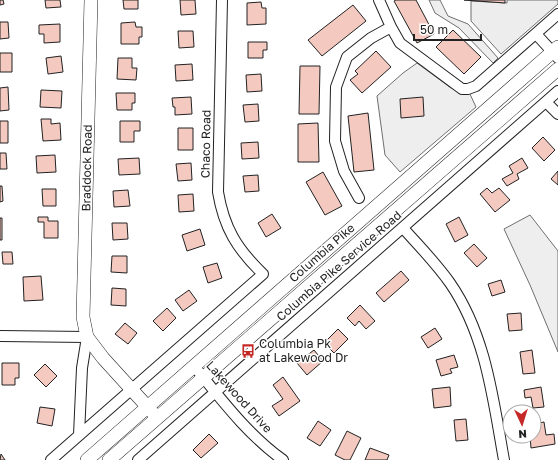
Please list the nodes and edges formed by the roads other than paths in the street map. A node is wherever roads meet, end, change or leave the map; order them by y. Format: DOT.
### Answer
graph roads {
  1 [pos="92,0"];
  2 [pos="222,0"];
  3 [pos="378,0"];
  4 [pos="558,14"];
  5 [pos="391,27"];
  6 [pos="536,34"];
  7 [pos="556,52"];
  8 [pos="558,69"];
  9 [pos="558,91"];
  10 [pos="546,102"];
  11 [pos="558,114"];
  12 [pos="359,198"];
  13 [pos="403,228"];
  14 [pos="0,336"];
  15 [pos="87,337"];
  16 [pos="194,366"];
  17 [pos="204,378"];
  18 [pos="131,389"];
  19 [pos="215,392"];
  20 [pos="147,407"];
  21 [pos="157,418"];
  22 [pos="79,435"];
  23 [pos="51,460"];
  24 [pos="87,460"];
  25 [pos="109,460"];
  26 [pos="138,460"];
  27 [pos="283,460"];
  28 [pos="504,460"];
  1 -- 15 [label="main road, Braddock Road"];
  2 -- 18 [label="street, Chaco Road"];
  3 -- 5 [label="street"];
  4 -- 6 [label="street"];
  5 -- 6 [label="street"];
  5 -- 12 [label="street"];
  6 -- 7 [label="street"];
  7 -- 16 [label="main road, Columbia Pike"];
  8 -- 17 [label="main road, Columbia Pike"];
  9 -- 10 [label="street, Columbia Pike Service Road"];
  10 -- 11 [label="street"];
  10 -- 13 [label="street, Columbia Pike Service Road"];
  13 -- 19 [label="street, Columbia Pike Service Road"];
  13 -- 28 [label="street"];
  14 -- 15 [label="street"];
  15 -- 18 [label="main road, Braddock Road"];
  15 -- 22 [label="street, Braddock Road"];
  16 -- 17 [label="street, Lakewood Drive"];
  16 -- 20 [label="main road, Columbia Pike"];
  17 -- 19 [label="street, Lakewood Drive"];
  17 -- 21 [label="main road, Columbia Pike"];
  18 -- 20 [label="main road, Braddock Road"];
  18 -- 22 [label="street"];
  19 -- 26 [label="street, Columbia Pike Service Road"];
  19 -- 27 [label="street, Lakewood Drive"];
  20 -- 21 [label="main road, Braddock Road"];
  20 -- 24 [label="main road, Columbia Pike"];
  21 -- 25 [label="main road, Columbia Pike"];
  22 -- 23 [label="street"];
}
